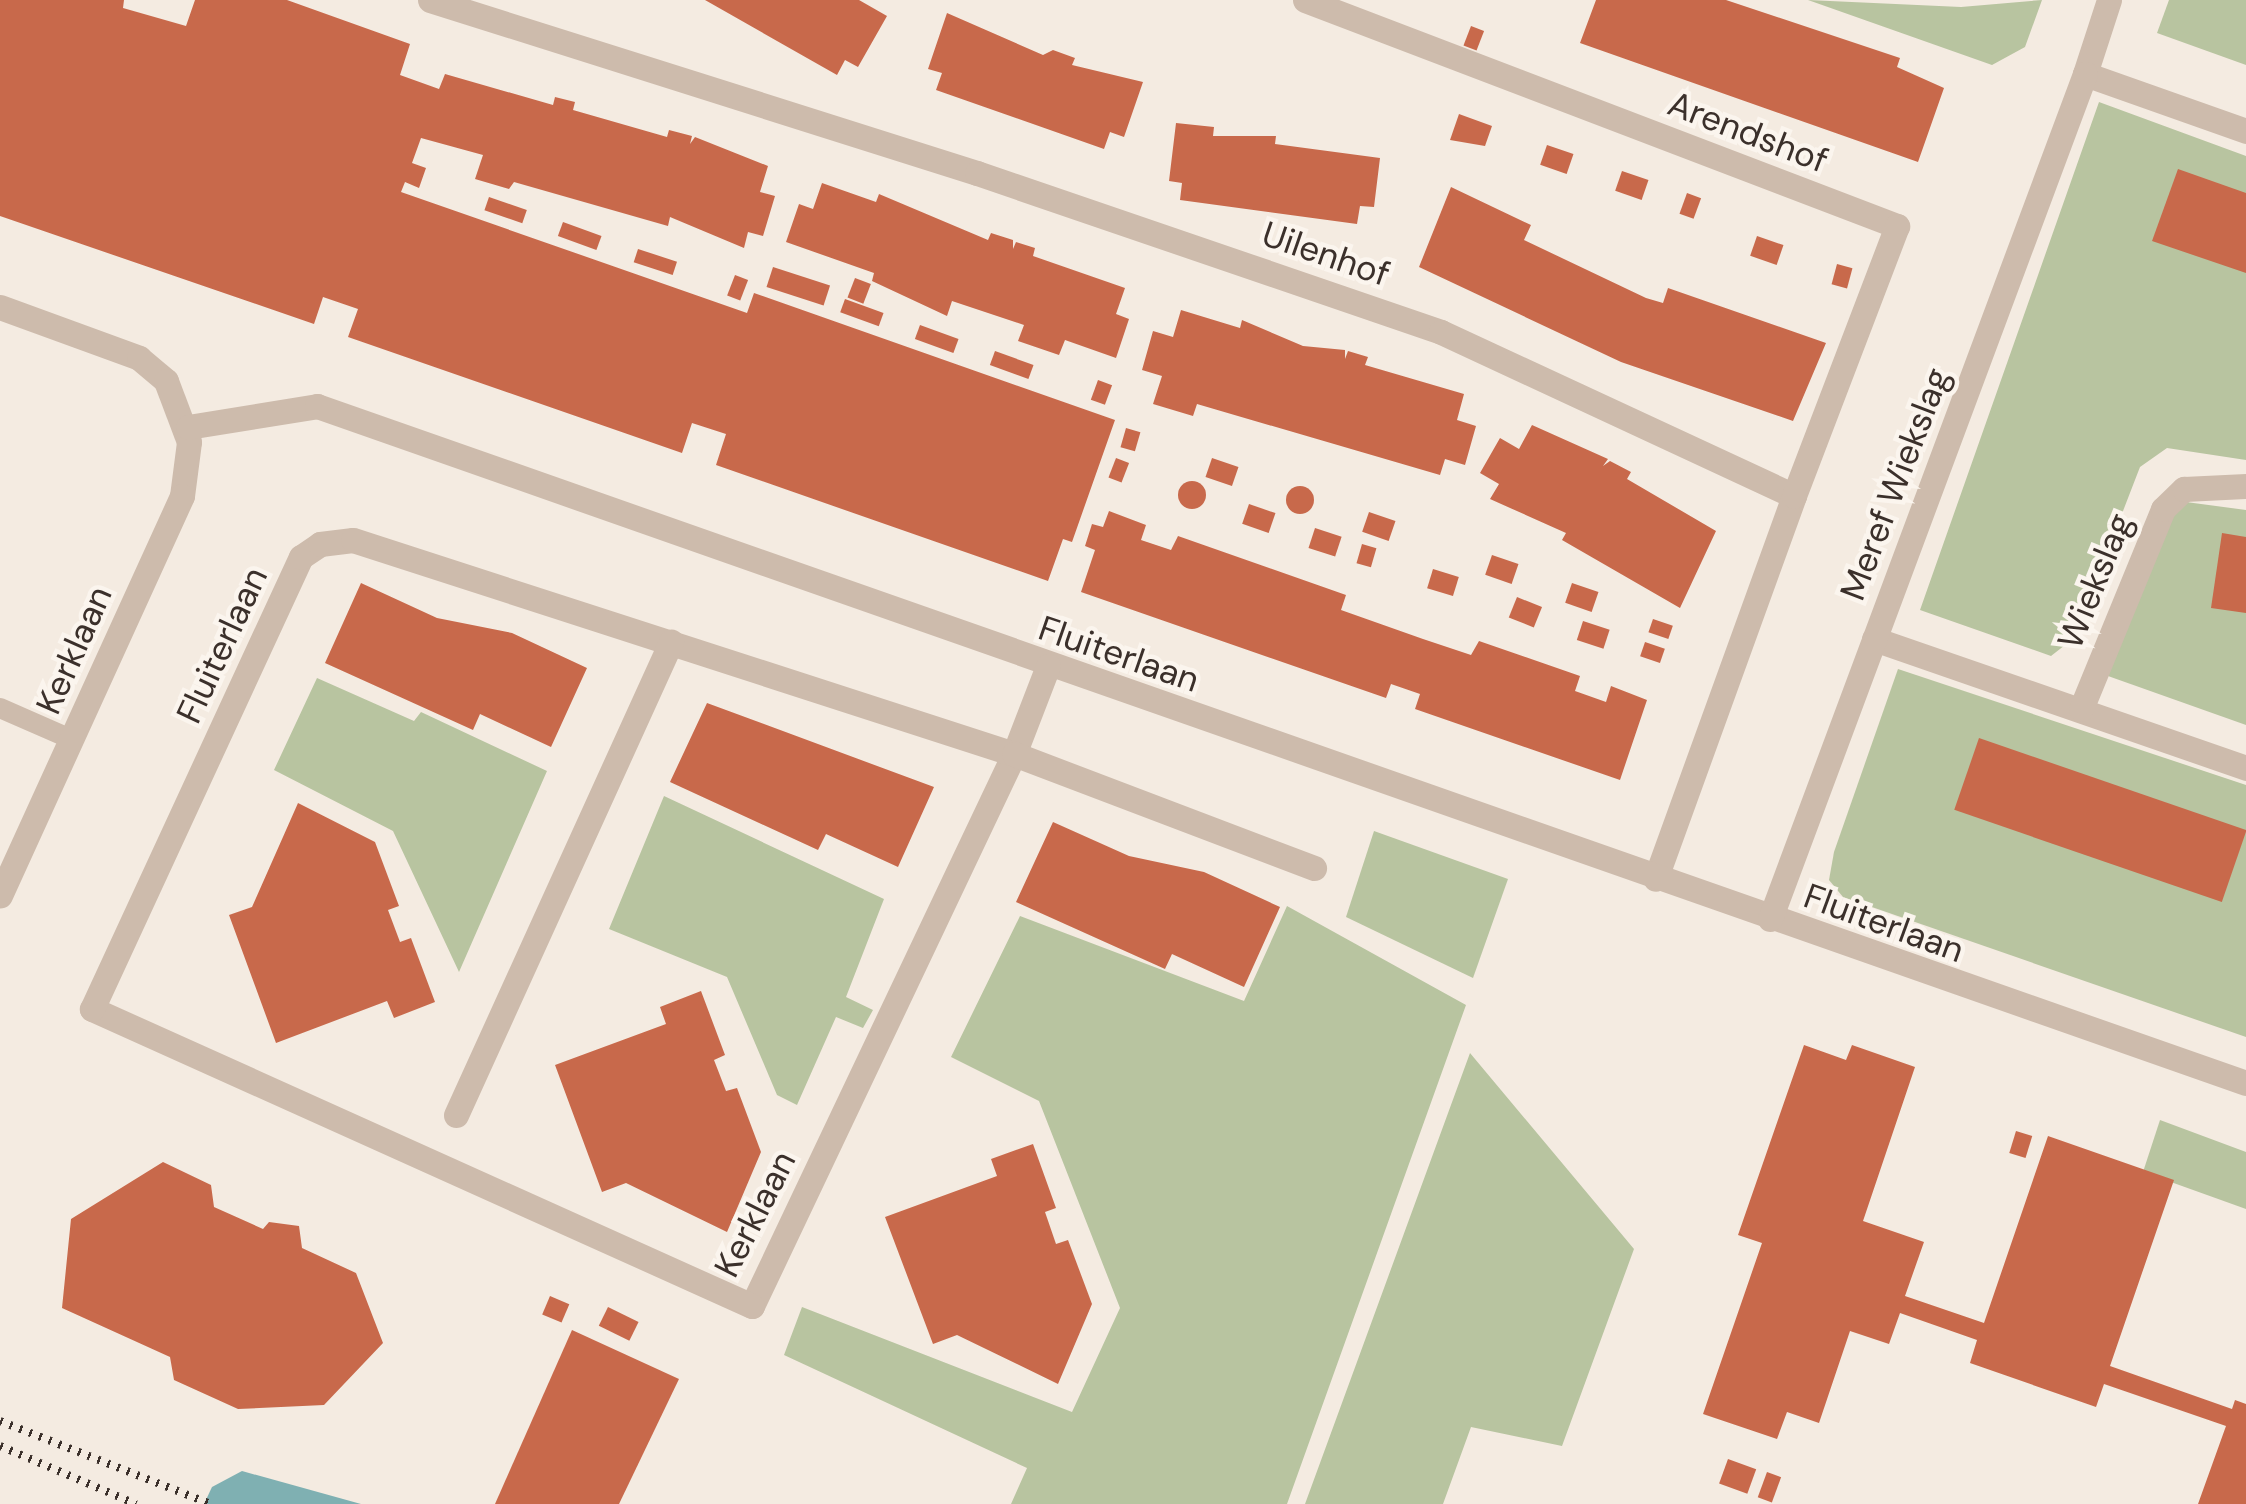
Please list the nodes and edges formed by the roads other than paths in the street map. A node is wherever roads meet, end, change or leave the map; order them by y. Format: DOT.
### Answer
graph roads {
  1 [pos="430,0"];
  2 [pos="1305,0"];
  3 [pos="2110,0"];
  4 [pos="2084,74"];
  5 [pos="2246,131"];
  6 [pos="0,307"];
  7 [pos="188,427"];
  8 [pos="2246,486"];
  9 [pos="1794,496"];
  10 [pos="1874,639"];
  11 [pos="672,642"];
  12 [pos="1048,666"];
  13 [pos="0,708"];
  14 [pos="2081,709"];
  15 [pos="71,739"];
  16 [pos="1014,754"];
  17 [pos="2246,768"];
  18 [pos="1314,868"];
  19 [pos="1656,879"];
  20 [pos="0,896"];
  21 [pos="1770,919"];
  22 [pos="92,1008"];
  23 [pos="2246,1084"];
  24 [pos="456,1115"];
  1 -- 9 [label="street, Uilenhof"];
  2 -- 9 [label="street, Arendshof"];
  3 -- 4 [label="street"];
  4 -- 5 [label="street"];
  4 -- 10 [label="street, Meref Wiekslag"];
  6 -- 7 [label="street"];
  7 -- 12 [label="street, Fluiterlaan"];
  7 -- 15 [label="street, Kerklaan"];
  8 -- 14 [label="street, Wiekslag"];
  9 -- 19 [label="street"];
  10 -- 14 [label="street"];
  10 -- 21 [label="street, Meref Wiekslag"];
  11 -- 16 [label="street, Fluiterlaan"];
  11 -- 22 [label="street, Fluiterlaan"];
  11 -- 24 [label="street"];
  12 -- 16 [label="street, Kerklaan"];
  12 -- 19 [label="street, Fluiterlaan"];
  13 -- 15 [label="lane"];
  14 -- 17 [label="street"];
  15 -- 20 [label="street, Kerklaan"];
  16 -- 18 [label="street, Fluiterlaan"];
  16 -- 22 [label="street, Kerklaan"];
  19 -- 21 [label="street, Fluiterlaan"];
  21 -- 23 [label="street, Fluiterlaan"];
}
